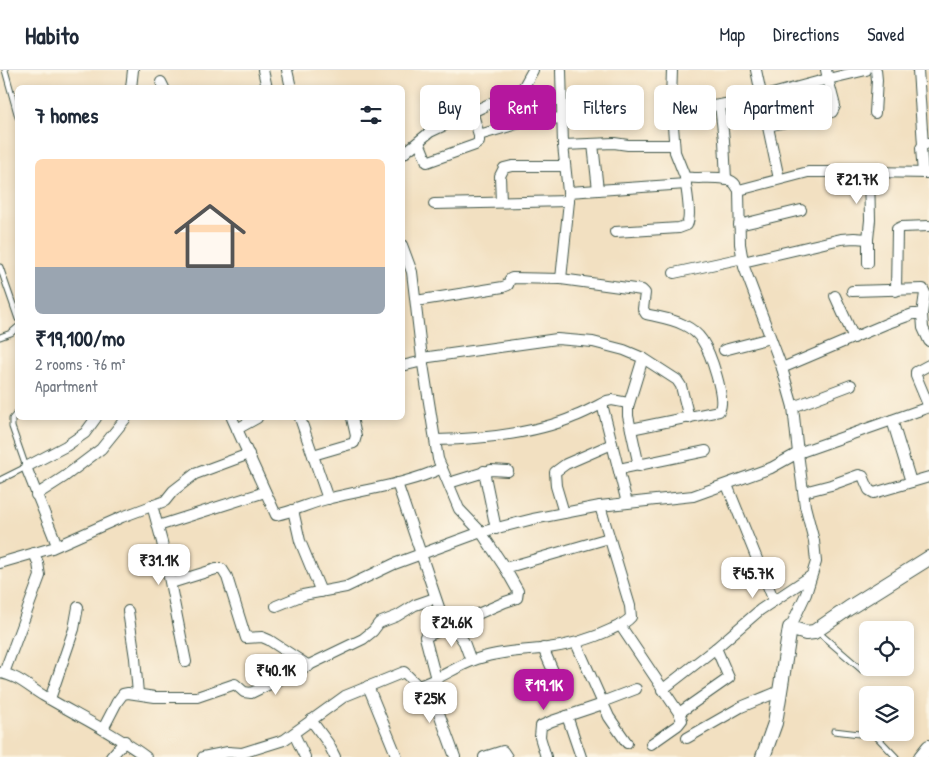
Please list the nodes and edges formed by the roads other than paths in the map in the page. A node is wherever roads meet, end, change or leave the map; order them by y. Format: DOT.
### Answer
graph roads {
  1 [pos="5,70"];
  2 [pos="133,70"];
  3 [pos="263,70"];
  4 [pos="287,70"];
  5 [pos="533,70"];
  6 [pos="561,70"];
  7 [pos="672,70"];
  8 [pos="756,70"];
  9 [pos="866,70"];
  10 [pos="876,70"];
  11 [pos="918,70"];
  12 [pos="827,75"];
  13 [pos="924,84"];
  14 [pos="131,85"];
  15 [pos="266,85"];
  16 [pos="290,85"];
  17 [pos="672,85"];
  18 [pos="759,85"];
  19 [pos="797,85"];
  20 [pos="832,94"];
  21 [pos="726,104"];
  22 [pos="720,105"];
  23 [pos="15,106"];
  24 [pos="716,106"];
  25 [pos="480,107"];
  26 [pos="832,112"];
  27 [pos="875,113"];
  28 [pos="562,118"];
  29 [pos="434,130"];
  30 [pos="478,130"];
  31 [pos="673,130"];
  32 [pos="769,130"];
  33 [pos="479,134"];
  34 [pos="419,142"];
  35 [pos="593,144"];
  36 [pos="926,144"];
  37 [pos="563,145"];
  38 [pos="674,145"];
  39 [pos="405,152"];
  40 [pos="565,166"];
  41 [pos="869,172"];
  42 [pos="926,173"];
  43 [pos="779,179"];
  44 [pos="685,180"];
  45 [pos="726,180"];
  46 [pos="598,190"];
  47 [pos="739,190"];
  48 [pos="569,196"];
  49 [pos="501,202"];
  50 [pos="434,204"];
  51 [pos="801,210"];
  52 [pos="739,225"];
  53 [pos="929,226"];
  54 [pos="614,232"];
  55 [pos="868,239"];
  56 [pos="405,253"];
  57 [pos="743,260"];
  58 [pos="868,263"];
  59 [pos="0,267"];
  60 [pos="674,273"];
  61 [pos="561,279"];
  62 [pos="852,291"];
  63 [pos="896,291"];
  64 [pos="835,296"];
  65 [pos="416,301"];
  66 [pos="15,310"];
  67 [pos="922,314"];
  68 [pos="15,330"];
  69 [pos="0,337"];
  70 [pos="770,338"];
  71 [pos="854,338"];
  72 [pos="929,341"];
  73 [pos="724,350"];
  74 [pos="643,358"];
  75 [pos="422,360"];
  76 [pos="405,365"];
  77 [pos="929,365"];
  78 [pos="782,368"];
  79 [pos="851,385"];
  80 [pos="628,403"];
  81 [pos="602,404"];
  82 [pos="793,407"];
  83 [pos="15,416"];
  84 [pos="689,418"];
  85 [pos="95,420"];
  86 [pos="124,420"];
  87 [pos="233,420"];
  88 [pos="253,420"];
  89 [pos="301,420"];
  90 [pos="352,420"];
  91 [pos="892,420"];
  92 [pos="237,429"];
  93 [pos="631,430"];
  94 [pos="436,440"];
  95 [pos="612,444"];
  96 [pos="706,451"];
  97 [pos="798,453"];
  98 [pos="249,454"];
  99 [pos="313,455"];
  100 [pos="639,466"];
  101 [pos="26,467"];
  102 [pos="442,468"];
  103 [pos="619,469"];
  104 [pos="484,471"];
  105 [pos="508,471"];
  106 [pos="929,477"];
  107 [pos="0,480"];
  108 [pos="911,482"];
  109 [pos="396,483"];
  110 [pos="449,483"];
  111 [pos="727,485"];
  112 [pos="265,492"];
  113 [pos="804,492"];
  114 [pos="36,495"];
  115 [pos="328,499"];
  116 [pos="626,503"];
  117 [pos="152,505"];
  118 [pos="600,506"];
  119 [pos="292,510"];
  120 [pos="564,513"];
  121 [pos="158,526"];
  122 [pos="496,529"];
  123 [pos="481,532"];
  124 [pos="608,538"];
  125 [pos="57,546"];
  126 [pos="34,553"];
  127 [pos="420,555"];
  128 [pos="929,558"];
  129 [pos="0,563"];
  130 [pos="505,568"];
  131 [pos="811,576"];
  132 [pos="171,582"];
  133 [pos="321,592"];
  134 [pos="435,598"];
  135 [pos="774,601"];
  136 [pos="276,606"];
  137 [pos="78,607"];
  138 [pos="128,611"];
  139 [pos="620,625"];
  140 [pos="449,627"];
  141 [pos="790,628"];
  142 [pos="816,631"];
  143 [pos="576,643"];
  144 [pos="543,648"];
  145 [pos="716,648"];
  146 [pos="470,661"];
  147 [pos="186,662"];
  148 [pos="308,666"];
  149 [pos="859,667"];
  150 [pos="2,673"];
  151 [pos="432,681"];
  152 [pos="368,686"];
  153 [pos="560,687"];
  154 [pos="636,689"];
  155 [pos="662,690"];
  156 [pos="780,691"];
  157 [pos="138,694"];
  158 [pos="50,699"];
  159 [pos="602,703"];
  160 [pos="679,713"];
  161 [pos="568,716"];
  162 [pos="311,720"];
  163 [pos="103,729"];
  164 [pos="834,731"];
  165 [pos="294,734"];
  166 [pos="687,738"];
  167 [pos="125,741"];
  168 [pos="627,743"];
  169 [pos="651,744"];
  170 [pos="929,747"];
  171 [pos="111,757"];
  172 [pos="146,757"];
  173 [pos="203,757"];
  174 [pos="305,757"];
  175 [pos="334,757"];
  176 [pos="397,757"];
  177 [pos="455,757"];
  178 [pos="484,757"];
  179 [pos="507,757"];
  180 [pos="546,757"];
  181 [pos="581,757"];
  182 [pos="763,757"];
  183 [pos="896,757"];
  184 [pos="920,757"];
  1 -- 23 [label="lane"];
  2 -- 14 [label="street"];
  3 -- 15 [label="street"];
  4 -- 16 [label="street"];
  5 -- 25 [label="street"];
  6 -- 28 [label="street"];
  7 -- 17 [label="street"];
  8 -- 18 [label="street"];
  9 -- 12 [label="street"];
  10 -- 27 [label="street"];
  11 -- 13 [label="street"];
  12 -- 19 [label="street"];
  13 -- 36 [label="street"];
  20 -- 26 [label="street"];
  21 -- 22 [label="street"];
  22 -- 24 [label="street"];
  22 -- 45 [label="street"];
  28 -- 33 [label="street"];
  28 -- 37 [label="street"];
  29 -- 34 [label="street"];
  30 -- 33 [label="street"];
  31 -- 38 [label="street"];
  32 -- 43 [label="street"];
  33 -- 34 [label="street"];
  34 -- 39 [label="street"];
  35 -- 37 [label="street"];
  35 -- 38 [label="street"];
  35 -- 46 [label="street"];
  36 -- 42 [label="street"];
  37 -- 40 [label="street"];
  38 -- 44 [label="street"];
  40 -- 48 [label="street"];
  40 -- 49 [label="street"];
  41 -- 42 [label="street"];
  41 -- 43 [label="street"];
  41 -- 55 [label="street"];
  43 -- 47 [label="street"];
  44 -- 45 [label="street"];
  44 -- 46 [label="street"];
  44 -- 54 [label="street"];
  45 -- 47 [label="street"];
  46 -- 48 [label="street"];
  47 -- 52 [label="street"];
  48 -- 49 [label="street"];
  48 -- 61 [label="street"];
  49 -- 50 [label="street"];
  51 -- 52 [label="street"];
  52 -- 57 [label="street"];
  53 -- 63 [label="street"];
  55 -- 57 [label="street"];
  55 -- 58 [label="street"];
  56 -- 65 [label="street"];
  57 -- 60 [label="street"];
  57 -- 70 [label="street"];
  59 -- 66 [label="lane"];
  61 -- 65 [label="street"];
  61 -- 84 [label="street"];
  62 -- 63 [label="street"];
  63 -- 67 [label="street"];
  64 -- 71 [label="street"];
  65 -- 75 [label="street"];
  67 -- 71 [label="street"];
  67 -- 72 [label="street"];
  68 -- 69 [label="lane"];
  70 -- 73 [label="street"];
  70 -- 78 [label="street"];
  71 -- 78 [label="street"];
  74 -- 75 [label="street"];
  74 -- 80 [label="street"];
  74 -- 84 [label="street"];
  75 -- 76 [label="street"];
  75 -- 94 [label="street"];
  77 -- 91 [label="street"];
  78 -- 82 [label="street"];
  79 -- 82 [label="street"];
  80 -- 81 [label="street"];
  80 -- 93 [label="street"];
  81 -- 94 [label="street"];
  81 -- 95 [label="street"];
  82 -- 97 [label="street"];
  83 -- 101 [label="lane"];
  84 -- 93 [label="street"];
  85 -- 101 [label="street"];
  86 -- 114 [label="street"];
  87 -- 92 [label="street"];
  88 -- 92 [label="street"];
  89 -- 99 [label="street"];
  90 -- 99 [label="street"];
  91 -- 97 [label="street"];
  91 -- 108 [label="street"];
  92 -- 98 [label="street"];
  93 -- 100 [label="street"];
  94 -- 102 [label="street"];
  95 -- 103 [label="street"];
  95 -- 120 [label="street"];
  96 -- 100 [label="street"];
  97 -- 111 [label="street"];
  97 -- 113 [label="street"];
  98 -- 112 [label="street"];
  98 -- 117 [label="street"];
  99 -- 115 [label="street"];
  100 -- 103 [label="street"];
  101 -- 107 [label="lane"];
  101 -- 114 [label="street"];
  102 -- 109 [label="street"];
  102 -- 110 [label="street"];
  103 -- 116 [label="street"];
  104 -- 105 [label="street"];
  104 -- 110 [label="street"];
  104 -- 122 [label="street"];
  106 -- 108 [label="street"];
  108 -- 113 [label="street"];
  109 -- 115 [label="street"];
  109 -- 127 [label="street"];
  110 -- 123 [label="street"];
  111 -- 116 [label="street"];
  111 -- 135 [label="street"];
  112 -- 119 [label="street"];
  112 -- 121 [label="street"];
  113 -- 131 [label="street"];
  114 -- 125 [label="street"];
  115 -- 119 [label="street"];
  116 -- 118 [label="street"];
  117 -- 121 [label="street"];
  117 -- 125 [label="street"];
  118 -- 120 [label="street"];
  118 -- 124 [label="street"];
  119 -- 133 [label="street"];
  120 -- 122 [label="street"];
  121 -- 132 [label="street"];
  122 -- 123 [label="street"];
  123 -- 127 [label="street"];
  123 -- 130 [label="street"];
  124 -- 130 [label="street"];
  124 -- 139 [label="street"];
  125 -- 126 [label="street"];
  126 -- 129 [label="street"];
  126 -- 150 [label="street"];
  127 -- 133 [label="street"];
  127 -- 134 [label="street"];
  128 -- 142 [label="street"];
  130 -- 140 [label="street"];
  131 -- 135 [label="street"];
  131 -- 141 [label="street"];
  132 -- 147 [label="street"];
  132 -- 148 [label="street"];
  133 -- 136 [label="street"];
  134 -- 140 [label="street"];
  134 -- 148 [label="street"];
  135 -- 145 [label="street"];
  137 -- 158 [label="street"];
  138 -- 157 [label="street"];
  139 -- 143 [label="street"];
  139 -- 155 [label="street"];
  140 -- 146 [label="street"];
  140 -- 151 [label="street"];
  141 -- 142 [label="street"];
  141 -- 156 [label="street"];
  142 -- 149 [label="lane"];
  143 -- 144 [label="street"];
  143 -- 159 [label="street"];
  144 -- 146 [label="street"];
  144 -- 153 [label="street"];
  145 -- 155 [label="street"];
  145 -- 160 [label="street"];
  146 -- 151 [label="street"];
  148 -- 157 [label="street"];
  150 -- 158 [label="street"];
  151 -- 152 [label="street"];
  151 -- 177 [label="street"];
  152 -- 162 [label="street"];
  152 -- 176 [label="street"];
  154 -- 159 [label="street"];
  155 -- 160 [label="street"];
  156 -- 166 [label="street"];
  156 -- 182 [label="street"];
  157 -- 163 [label="street"];
  158 -- 163 [label="street"];
  159 -- 161 [label="street"];
  159 -- 168 [label="street"];
  160 -- 169 [label="street"];
  161 -- 180 [label="street"];
  161 -- 181 [label="street"];
  162 -- 165 [label="street"];
  162 -- 175 [label="street"];
  163 -- 167 [label="street"];
  164 -- 183 [label="lane"];
  165 -- 173 [label="street"];
  165 -- 174 [label="street"];
  167 -- 171 [label="street"];
  167 -- 172 [label="street"];
  170 -- 184 [label="street"];
  178 -- 179 [label="street"];
}
